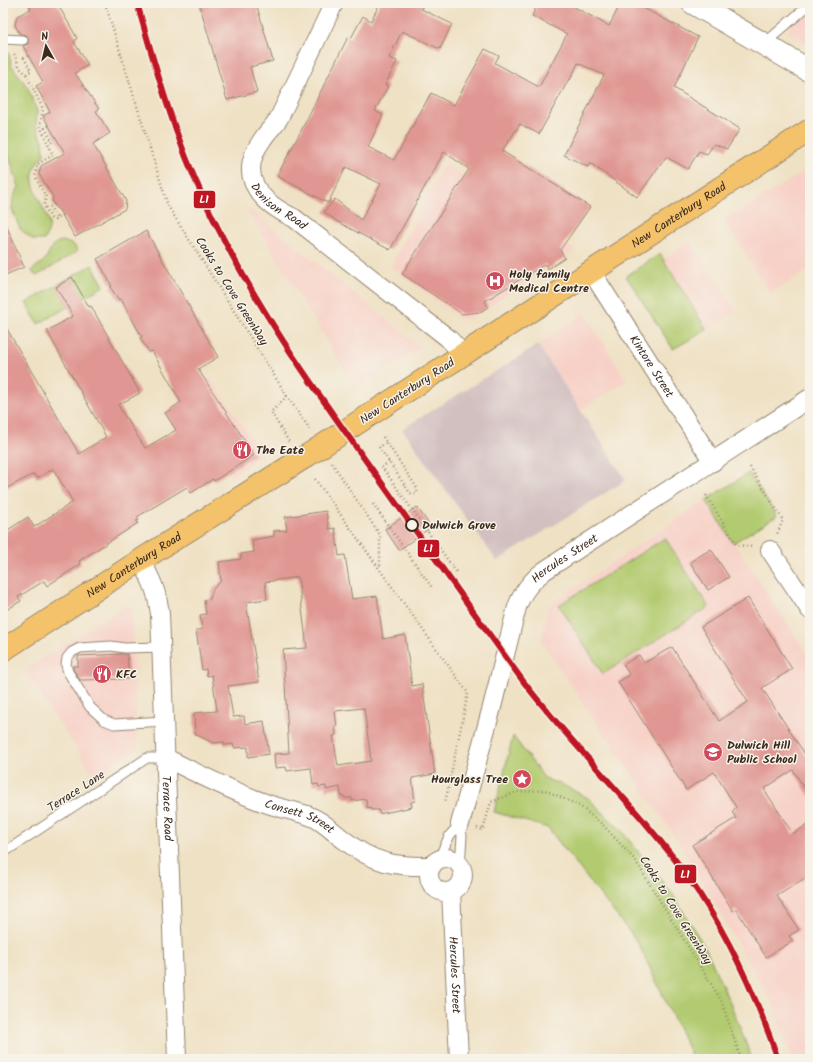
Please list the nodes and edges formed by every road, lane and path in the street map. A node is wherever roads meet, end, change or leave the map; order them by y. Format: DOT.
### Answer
graph roads {
  1 [pos="105,3"];
  2 [pos="334,3"];
  3 [pos="693,3"];
  4 [pos="810,4"];
  5 [pos="5,39"];
  6 [pos="23,40"];
  7 [pos="764,45"];
  8 [pos="28,56"];
  9 [pos="810,71"];
  10 [pos="26,74"];
  11 [pos="49,125"];
  12 [pos="810,130"];
  13 [pos="48,145"];
  14 [pos="54,204"];
  15 [pos="62,216"];
  16 [pos="57,219"];
  17 [pos="591,271"];
  18 [pos="463,354"];
  19 [pos="286,396"];
  20 [pos="810,398"];
  21 [pos="314,435"];
  22 [pos="383,437"];
  23 [pos="289,442"];
  24 [pos="386,443"];
  25 [pos="332,462"];
  26 [pos="389,462"];
  27 [pos="713,462"];
  28 [pos="750,467"];
  29 [pos="316,479"];
  30 [pos="706,495"];
  31 [pos="372,504"];
  32 [pos="770,550"];
  33 [pos="142,560"];
  34 [pos="380,568"];
  35 [pos="458,573"];
  36 [pos="433,589"];
  37 [pos="810,610"];
  38 [pos="161,647"];
  39 [pos="3,650"];
  40 [pos="164,721"];
  41 [pos="166,758"];
  42 [pos="445,804"];
  43 [pos="460,824"];
  44 [pos="478,828"];
  45 [pos="3,853"];
  46 [pos="435,863"];
  47 [pos="460,866"];
  48 [pos="451,891"];
  49 [pos="177,1059"];
  50 [pos="459,1059"];
  51 [pos="741,1059"];
  1 -- 19 [label="path, Cooks to Cove GreenWay"];
  2 -- 18 [label="street, Denison Road"];
  3 -- 7 [label="street"];
  4 -- 7 [label="lane"];
  5 -- 6 [label="lane"];
  5 -- 10 [label="path"];
  7 -- 9 [label="street"];
  8 -- 10 [label="path"];
  10 -- 13 [label="path"];
  11 -- 13 [label="path"];
  12 -- 17 [label="highway, New Canterbury Road"];
  13 -- 16 [label="path"];
  14 -- 16 [label="path"];
  15 -- 16 [label="path"];
  17 -- 18 [label="highway, New Canterbury Road"];
  17 -- 27 [label="street, Kintore Street"];
  18 -- 33 [label="highway, New Canterbury Road, bridge"];
  19 -- 21 [label="path, Cooks to Cove GreenWay"];
  19 -- 23 [label="path"];
  20 -- 27 [label="street, Hercules Street"];
  22 -- 24 [label="path"];
  24 -- 26 [label="path"];
  24 -- 26 [label="path"];
  25 -- 34 [label="path"];
  26 -- 35 [label="path"];
  27 -- 43 [label="street, Hercules Street"];
  28 -- 32 [label="path"];
  29 -- 34 [label="path"];
  30 -- 32 [label="path"];
  31 -- 36 [label="path"];
  32 -- 37 [label="street"];
  33 -- 38 [label="street, Terrace Road"];
  33 -- 39 [label="highway, New Canterbury Road"];
  34 -- 42 [label="path"];
  38 -- 40 [label="street, Terrace Road"];
  38 -- 40 [label="lane"];
  40 -- 41 [label="street, Terrace Road"];
  41 -- 45 [label="lane, Terrace Lane"];
  41 -- 46 [label="street, Consett Street"];
  41 -- 49 [label="street, Terrace Road"];
  43 -- 46 [label="lane"];
  43 -- 47 [label="lane"];
  44 -- 51 [label="path, Cooks to Cove GreenWay"];
  46 -- 47 [label="street"];
  46 -- 48 [label="street"];
  47 -- 48 [label="street"];
  48 -- 50 [label="street, Hercules Street"];
}
